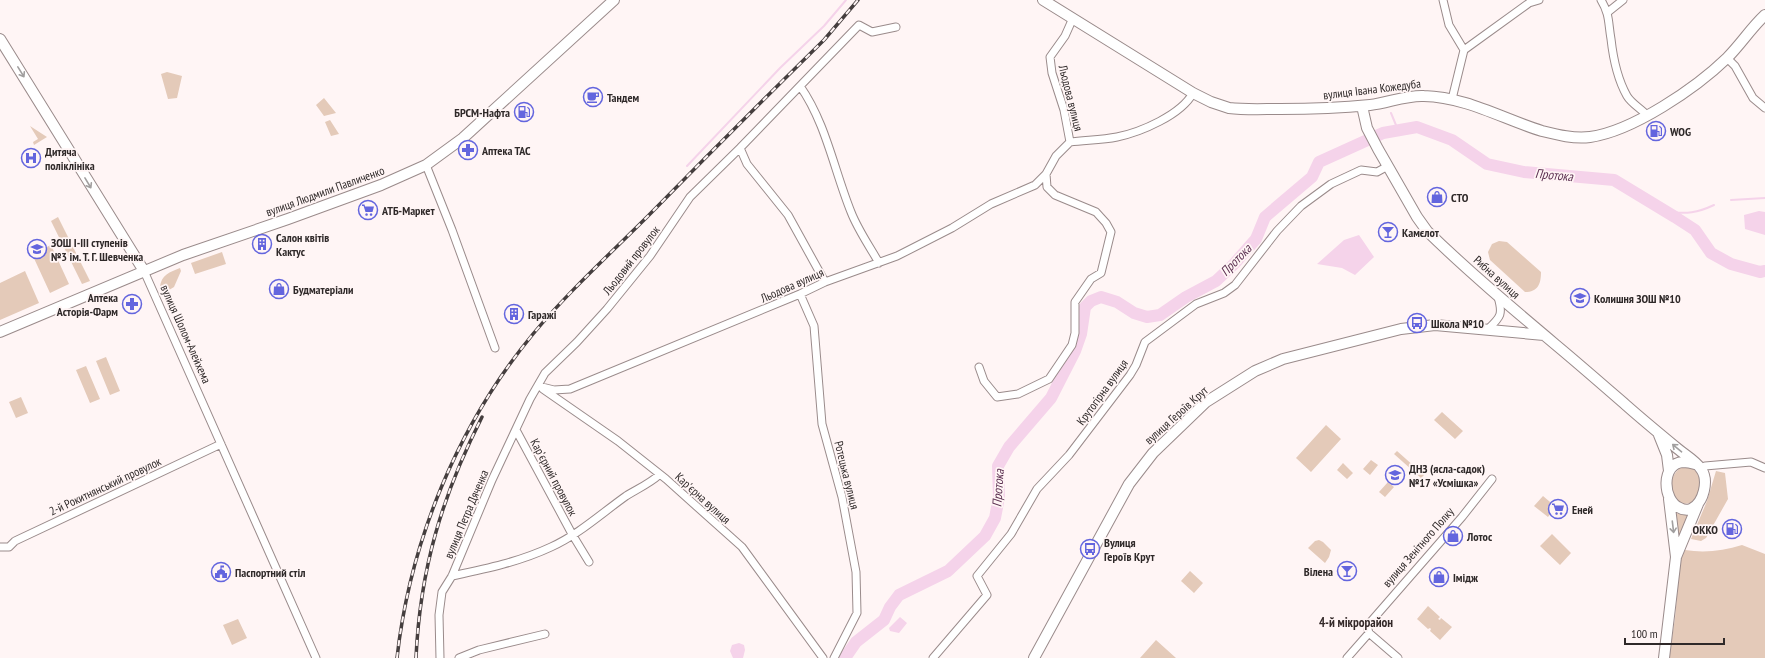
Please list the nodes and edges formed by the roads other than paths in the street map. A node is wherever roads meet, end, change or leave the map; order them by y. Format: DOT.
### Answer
graph roads {
  1 [pos="614,0"];
  2 [pos="1043,0"];
  3 [pos="1442,0"];
  4 [pos="1539,0"];
  5 [pos="1601,0"];
  6 [pos="1623,0"];
  7 [pos="1608,12"];
  8 [pos="1765,15"];
  9 [pos="1073,18"];
  10 [pos="896,27"];
  11 [pos="0,39"];
  12 [pos="1464,50"];
  13 [pos="1727,58"];
  14 [pos="800,86"];
  15 [pos="1193,93"];
  16 [pos="1452,99"];
  17 [pos="1362,106"];
  18 [pos="1765,108"];
  19 [pos="1647,115"];
  20 [pos="1070,142"];
  21 [pos="740,148"];
  22 [pos="426,165"];
  23 [pos="1388,166"];
  24 [pos="1046,174"];
  25 [pos="135,257"];
  26 [pos="879,263"];
  27 [pos="156,266"];
  28 [pos="144,271"];
  29 [pos="130,276"];
  30 [pos="824,282"];
  31 [pos="150,285"];
  32 [pos="800,294"];
  33 [pos="1498,297"];
  34 [pos="1488,329"];
  35 [pos="0,332"];
  36 [pos="1544,335"];
  37 [pos="495,348"];
  38 [pos="979,367"];
  39 [pos="538,386"];
  40 [pos="516,430"];
  41 [pos="1658,433"];
  42 [pos="221,444"];
  43 [pos="1698,466"];
  44 [pos="1765,468"];
  45 [pos="1669,471"];
  46 [pos="659,475"];
  47 [pos="1492,478"];
  48 [pos="1669,497"];
  49 [pos="1698,504"];
  50 [pos="572,534"];
  51 [pos="0,546"];
  52 [pos="1676,557"];
  53 [pos="589,562"];
  54 [pos="452,576"];
  55 [pos="1369,633"];
  56 [pos="545,634"];
  57 [pos="316,658"];
  58 [pos="440,658"];
  59 [pos="459,658"];
  60 [pos="823,658"];
  61 [pos="834,658"];
  62 [pos="933,658"];
  63 [pos="1034,658"];
  64 [pos="1347,658"];
  65 [pos="1398,658"];
  66 [pos="1664,658"];
  1 -- 22 [label="street, вулиця Людмили Павличенко"];
  2 -- 9 [label="street, вулиця Івана Кожедуба"];
  3 -- 12 [label="street"];
  4 -- 12 [label="street"];
  5 -- 7 [label="street"];
  6 -- 7 [label="street"];
  7 -- 19 [label="street"];
  8 -- 13 [label="street, вулиця Івана Кожедуба"];
  9 -- 15 [label="street, вулиця Івана Кожедуба"];
  9 -- 20 [label="street, Льодова вулиця"];
  10 -- 14 [label="street, Льодовий провулок"];
  11 -- 25 [label="street, вулиця Шолом-Алейхема, one-way"];
  12 -- 16 [label="street"];
  13 -- 18 [label="street"];
  13 -- 19 [label="street, вулиця Івана Кожедуба"];
  14 -- 21 [label="street, Льодовий провулок"];
  14 -- 26 [label="street"];
  15 -- 17 [label="street, вулиця Івана Кожедуба"];
  15 -- 20 [label="street, Льодова вулиця"];
  16 -- 17 [label="street, вулиця Івана Кожедуба"];
  16 -- 19 [label="street, вулиця Івана Кожедуба"];
  17 -- 23 [label="street, Рибна вулиця"];
  20 -- 24 [label="street, Льодова вулиця"];
  21 -- 30 [label="street"];
  21 -- 39 [label="street, Льодовий провулок"];
  22 -- 27 [label="street, вулиця Людмили Павличенко"];
  22 -- 37 [label="street"];
  23 -- 33 [label="street, Рибна вулиця"];
  23 -- 62 [label="street, Крутогірна вулиця"];
  24 -- 26 [label="street, Льодова вулиця"];
  24 -- 38 [label="street"];
  25 -- 27 [label="street"];
  25 -- 28 [label="street, вулиця Шолом-Алейхема"];
  25 -- 29 [label="street"];
  26 -- 30 [label="street, Льодова вулиця"];
  27 -- 28 [label="street, вулиця Людмили Павличенко"];
  27 -- 31 [label="street"];
  28 -- 29 [label="street, вулиця Людмили Павличенко"];
  28 -- 31 [label="street, вулиця Шолом-Алейхема"];
  29 -- 31 [label="street"];
  29 -- 35 [label="street, вулиця Людмили Павличенко"];
  30 -- 32 [label="street, Льодова вулиця"];
  31 -- 42 [label="street, вулиця Шолом-Алейхема"];
  32 -- 39 [label="street, Льодова вулиця"];
  32 -- 61 [label="street, Ротецька вулиця"];
  33 -- 34 [label="street"];
  33 -- 36 [label="street, Рибна вулиця"];
  34 -- 36 [label="street, вулиця Героїв Крут"];
  34 -- 63 [label="street, вулиця Героїв Крут"];
  36 -- 41 [label="street, Рибна вулиця"];
  39 -- 40 [label="street, вулиця Петра Дяченка"];
  39 -- 46 [label="street, Карʼєрна вулиця"];
  40 -- 50 [label="street, Карʼєрний провулок"];
  40 -- 54 [label="street, вулиця Петра Дяченка"];
  43 -- 41 [label="street, Рибна вулиця, one-way"];
  41 -- 45 [label="street, Рибна вулиця"];
  42 -- 51 [label="street, 2-й Рокитнянський провулок"];
  42 -- 57 [label="street, вулиця Шолом-Алейхема"];
  43 -- 44 [label="street"];
  43 -- 45 [label="street"];
  43 -- 49 [label="street"];
  45 -- 48 [label="street"];
  46 -- 50 [label="street, Карʼєрний провулок"];
  46 -- 60 [label="street, Карʼєрна вулиця"];
  47 -- 55 [label="street, вулиця Зенітного Полку"];
  48 -- 49 [label="street"];
  48 -- 52 [label="street, one-way"];
  49 -- 52 [label="street"];
  50 -- 53 [label="street, Карʼєрний провулок"];
  50 -- 54 [label="street, Карʼєрний провулок"];
  52 -- 66 [label="street"];
  54 -- 58 [label="street, вулиця Петра Дяченка"];
  55 -- 64 [label="street, вулиця Зенітного Полку"];
  55 -- 65 [label="street"];
  56 -- 59 [label="street"];
}
